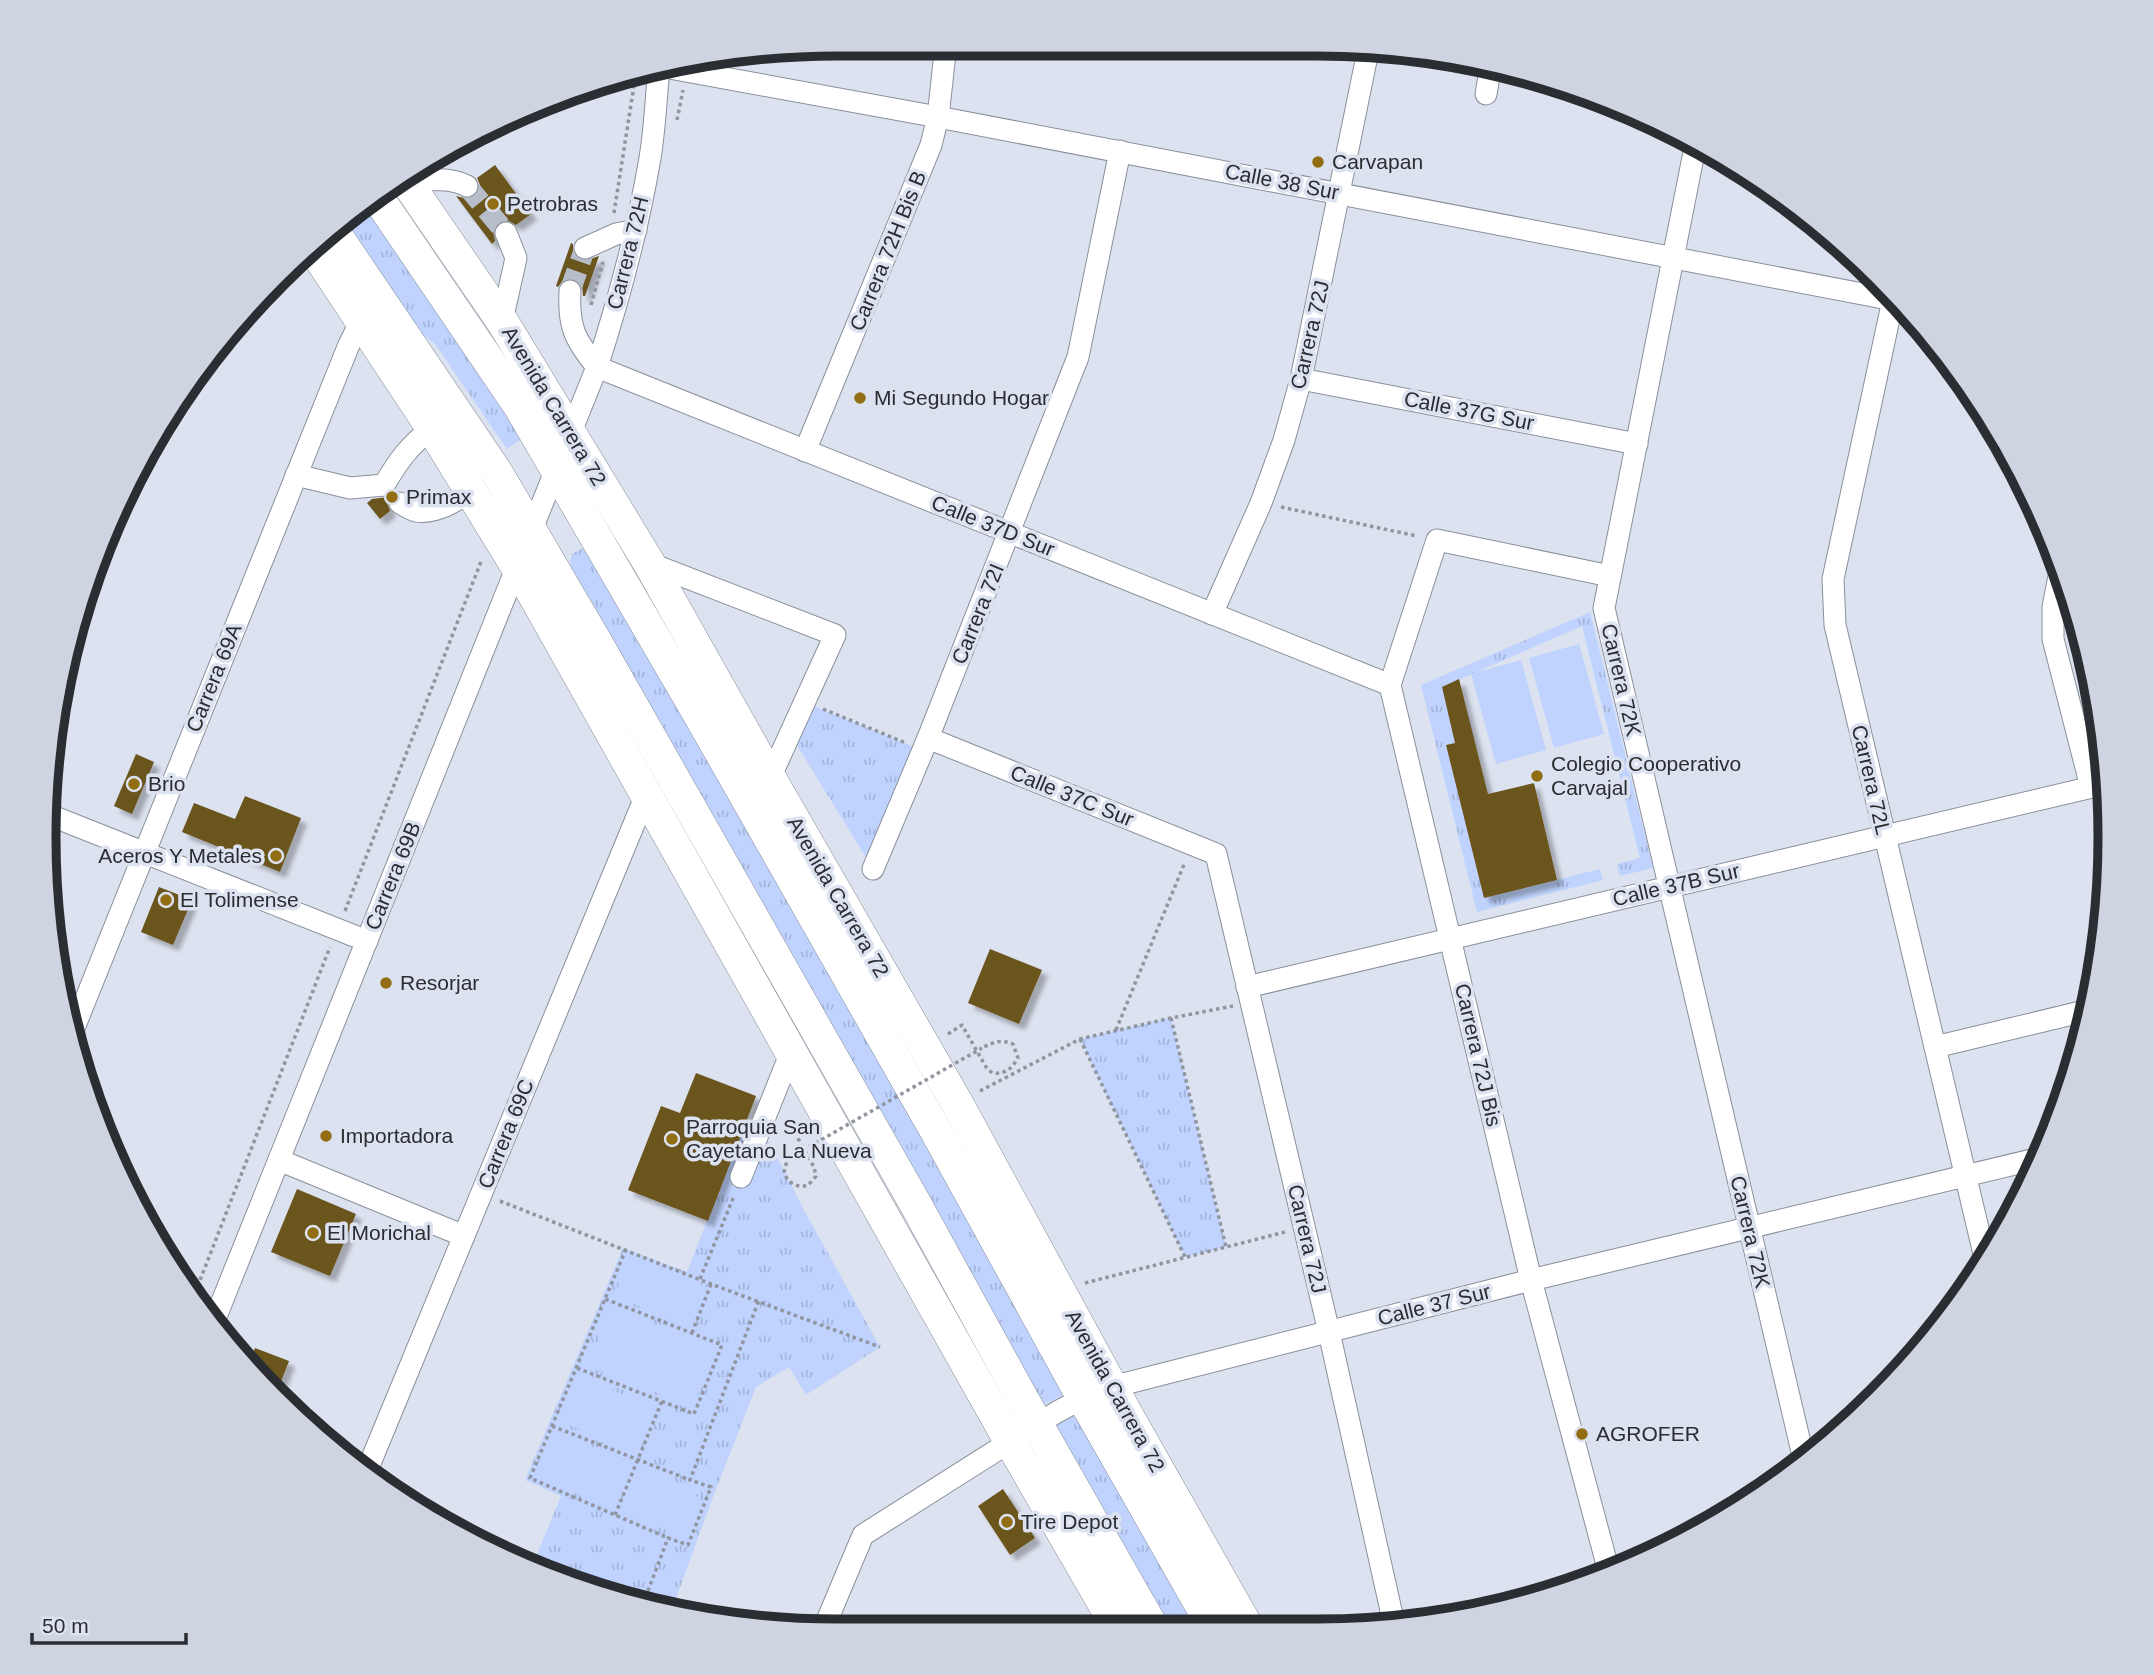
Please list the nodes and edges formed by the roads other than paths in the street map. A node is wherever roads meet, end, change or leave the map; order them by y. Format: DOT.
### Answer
graph roads {
  1 [pos="945,56"];
  2 [pos="1368,58"];
  3 [pos="685,71"];
  4 [pos="1489,76"];
  5 [pos="661,77"];
  6 [pos="1486,94"];
  7 [pos="938,117"];
  8 [pos="1120,151"];
  9 [pos="1694,154"];
  10 [pos="419,178"];
  11 [pos="408,185"];
  12 [pos="467,186"];
  13 [pos="1340,194"];
  14 [pos="382,203"];
  15 [pos="636,230"];
  16 [pos="506,233"];
  17 [pos="338,237"];
  18 [pos="585,248"];
  19 [pos="317,254"];
  20 [pos="1673,257"];
  21 [pos="570,291"];
  22 [pos="1880,297"];
  23 [pos="1894,311"];
  24 [pos="361,320"];
  25 [pos="502,321"];
  26 [pos="597,368"];
  27 [pos="1301,379"];
  28 [pos="432,428"];
  29 [pos="571,433"];
  30 [pos="1637,444"];
  31 [pos="805,451"];
  32 [pos="556,470"];
  33 [pos="296,475"];
  34 [pos="471,491"];
  35 [pos="390,492"];
  36 [pos="531,532"];
  37 [pos="1010,533"];
  38 [pos="649,563"];
  39 [pos="518,567"];
  40 [pos="1610,576"];
  41 [pos="2057,586"];
  42 [pos="1212,614"];
  43 [pos="1390,685"];
  44 [pos="925,744"];
  45 [pos="2095,775"];
  46 [pos="770,778"];
  47 [pos="2096,785"];
  48 [pos="646,795"];
  49 [pos="57,818"];
  50 [pos="1885,836"];
  51 [pos="144,852"];
  52 [pos="1216,854"];
  53 [pos="873,869"];
  54 [pos="1669,887"];
  55 [pos="1450,939"];
  56 [pos="367,941"];
  57 [pos="1249,995"];
  58 [pos="2078,1013"];
  59 [pos="78,1018"];
  60 [pos="922,1043"];
  61 [pos="1935,1047"];
  62 [pos="791,1052"];
  63 [pos="936,1131"];
  64 [pos="279,1160"];
  65 [pos="2028,1161"];
  66 [pos="1966,1176"];
  67 [pos="741,1177"];
  68 [pos="916,1205"];
  69 [pos="1748,1227"];
  70 [pos="464,1236"];
  71 [pos="1982,1246"];
  72 [pos="1531,1280"];
  73 [pos="921,1282"];
  74 [pos="217,1313"];
  75 [pos="1329,1332"];
  76 [pos="1098,1392"];
  77 [pos="1037,1425"];
  78 [pos="1011,1443"];
  79 [pos="1802,1450"];
  80 [pos="370,1464"];
  81 [pos="1607,1563"];
  82 [pos="1392,1615"];
  83 [pos="828,1619"];
  84 [pos="1113,1619"];
  85 [pos="1148,1619"];
  86 [pos="1210,1619"];
  87 [pos="1242,1619"];
  1 -- 7 [label="street, Carrera 72H Bis B"];
  2 -- 13 [label="street, Carrera 72J"];
  3 -- 7 [label="street, Calle 38 Sur"];
  4 -- 6 [label="street"];
  5 -- 15 [label="street, Carrera 72H"];
  7 -- 8 [label="street, Calle 38 Sur"];
  7 -- 31 [label="street, Carrera 72H Bis B"];
  8 -- 13 [label="street, Calle 38 Sur"];
  8 -- 37 [label="street, Carrera 72I"];
  9 -- 20 [label="street, Carrera 72K"];
  10 -- 12 [label="street"];
  11 -- 25 [label="highway, Avenida Carrera 72"];
  13 -- 20 [label="street, Calle 38 Sur"];
  13 -- 27 [label="street, Carrera 72J"];
  14 -- 32 [label="highway, Avenida Carrera 72"];
  15 -- 18 [label="street"];
  15 -- 26 [label="street, Carrera 72H"];
  16 -- 25 [label="street"];
  17 -- 36 [label="highway"];
  19 -- 24 [label="highway"];
  20 -- 22 [label="street, Calle 38 Sur"];
  20 -- 30 [label="street, Carrera 72K"];
  21 -- 26 [label="street"];
  23 -- 50 [label="street, Carrera 72L"];
  24 -- 28 [label="highway"];
  24 -- 33 [label="street, Carrera 69A"];
  25 -- 29 [label="highway, Avenida Carrera 72"];
  26 -- 29 [label="street, Carrera 72H"];
  26 -- 31 [label="street, Calle 37D Sur"];
  27 -- 30 [label="street, Calle 37G Sur"];
  27 -- 42 [label="street, Carrera 72J"];
  28 -- 34 [label="highway"];
  28 -- 35 [label="street"];
  29 -- 32 [label="street, Carrera 69B"];
  29 -- 38 [label="highway, Avenida Carrera 72"];
  30 -- 40 [label="street, Carrera 72K"];
  31 -- 37 [label="street, Calle 37D Sur"];
  32 -- 36 [label="street, Carrera 69B"];
  32 -- 63 [label="highway, Avenida Carrera 72"];
  33 -- 35 [label="street"];
  33 -- 51 [label="street, Carrera 69A"];
  34 -- 35 [label="street"];
  34 -- 39 [label="highway"];
  36 -- 39 [label="street, Carrera 69B"];
  36 -- 68 [label="highway"];
  37 -- 42 [label="street, Calle 37D Sur"];
  37 -- 44 [label="street, Carrera 72I"];
  38 -- 46 [label="highway, Avenida Carrera 72"];
  38 -- 46 [label="street"];
  39 -- 48 [label="highway"];
  39 -- 56 [label="street, Carrera 69B"];
  40 -- 43 [label="street"];
  40 -- 54 [label="street, Carrera 72K"];
  41 -- 45 [label="street"];
  42 -- 43 [label="street, Calle 37D Sur"];
  43 -- 55 [label="street, Carrera 72J Bis"];
  44 -- 52 [label="street, Calle 37C Sur"];
  44 -- 53 [label="street, Carrera 72I"];
  46 -- 60 [label="highway, Avenida Carrera 72"];
  47 -- 50 [label="street, Calle 37B Sur"];
  48 -- 62 [label="highway"];
  48 -- 70 [label="street, Carrera 69C"];
  49 -- 51 [label="street"];
  50 -- 54 [label="street, Calle 37B Sur"];
  50 -- 61 [label="street, Carrera 72L"];
  51 -- 56 [label="street"];
  51 -- 59 [label="street, Carrera 69A"];
  52 -- 57 [label="street, Carrera 72J"];
  54 -- 55 [label="street, Calle 37B Sur"];
  54 -- 69 [label="street, Carrera 72K"];
  55 -- 57 [label="street, Calle 37B Sur"];
  55 -- 72 [label="street, Carrera 72J Bis"];
  56 -- 64 [label="street, Carrera 69B"];
  57 -- 75 [label="street, Carrera 72J"];
  58 -- 61 [label="street"];
  60 -- 63 [label="highway"];
  60 -- 76 [label="highway, Avenida Carrera 72"];
  61 -- 66 [label="street, Carrera 72L"];
  62 -- 67 [label="street"];
  62 -- 73 [label="highway"];
  63 -- 76 [label="highway, Avenida Carrera 72"];
  64 -- 70 [label="street"];
  64 -- 74 [label="street, Carrera 69B"];
  65 -- 66 [label="street, Calle 37 Sur"];
  66 -- 69 [label="street, Calle 37 Sur"];
  66 -- 71 [label="street, Carrera 72L"];
  68 -- 73 [label="highway"];
  68 -- 77 [label="highway"];
  69 -- 72 [label="street, Calle 37 Sur"];
  69 -- 79 [label="street, Carrera 72K"];
  70 -- 80 [label="street, Carrera 69C"];
  72 -- 75 [label="street, Calle 37 Sur"];
  72 -- 81 [label="street, Carrera 72J Bis"];
  73 -- 78 [label="highway"];
  75 -- 76 [label="street, Calle 37 Sur"];
  75 -- 82 [label="street, Carrera 72J"];
  76 -- 77 [label="street, Calle 37 Sur"];
  76 -- 86 [label="highway, Avenida Carrera 72"];
  76 -- 87 [label="highway, Avenida Carrera 72"];
  77 -- 78 [label="street, Calle 37 Sur"];
  77 -- 85 [label="highway"];
  78 -- 83 [label="street, Calle 37 Sur"];
  78 -- 84 [label="highway"];
}
